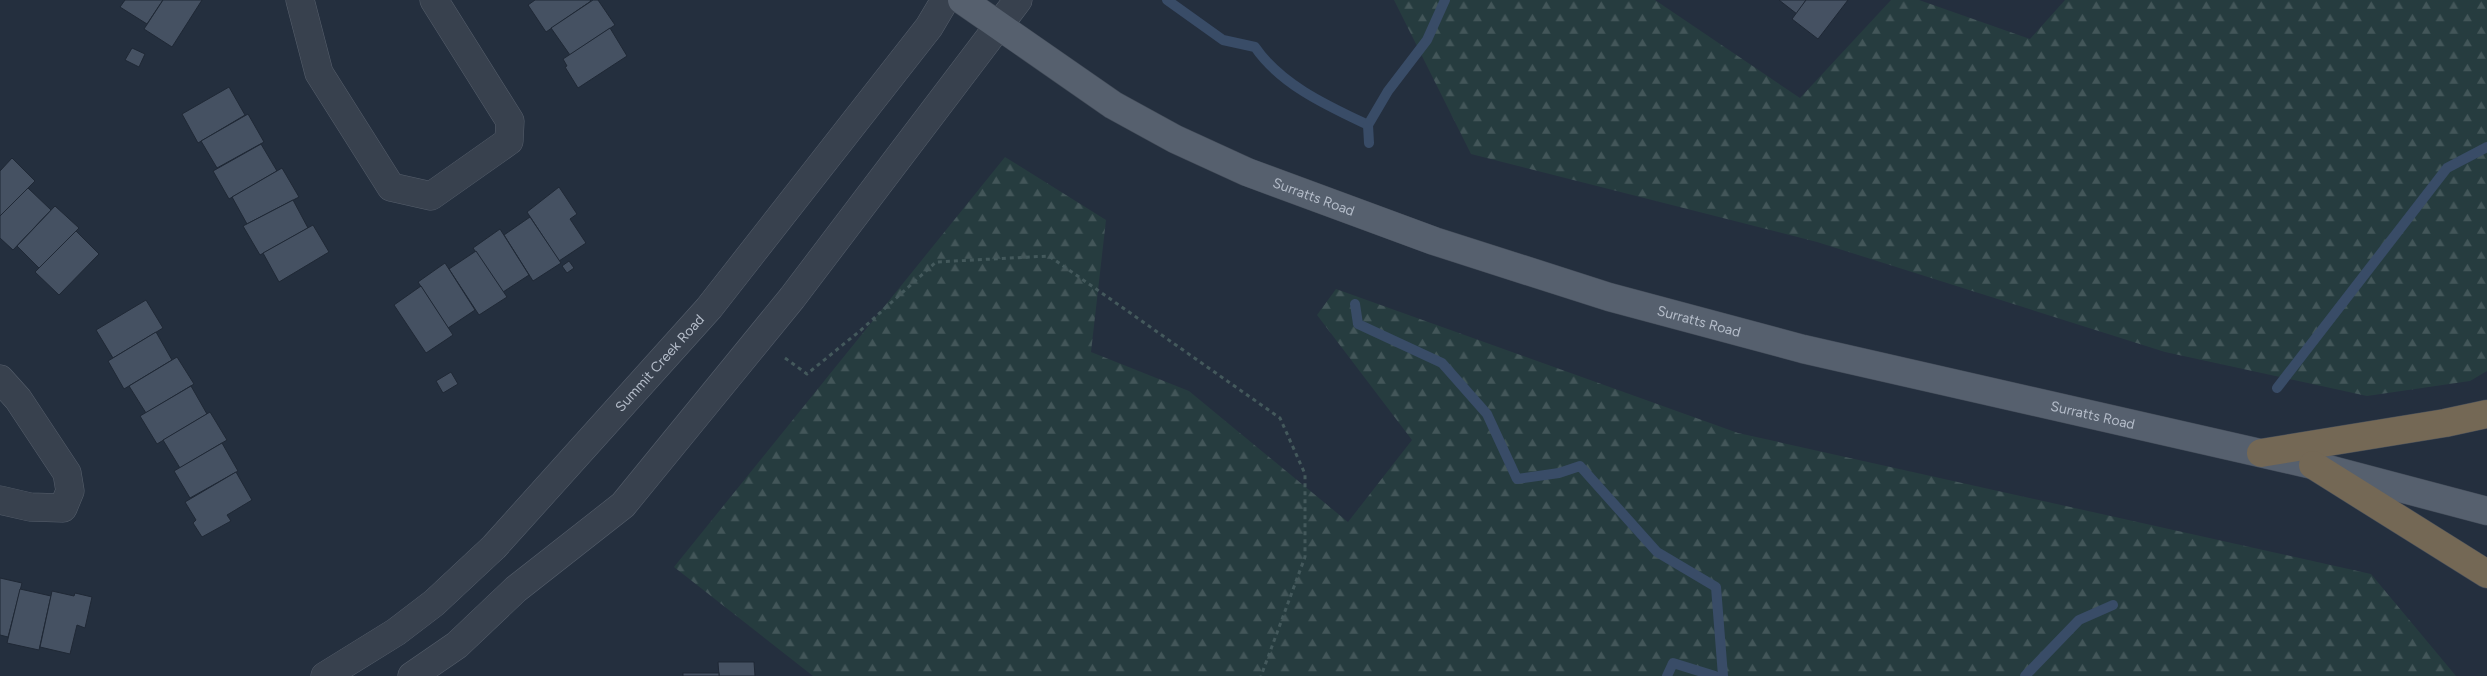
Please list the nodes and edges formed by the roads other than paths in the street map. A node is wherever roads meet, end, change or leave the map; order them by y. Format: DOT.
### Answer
graph roads {
  1 [pos="300,0"];
  2 [pos="434,0"];
  3 [pos="945,0"];
  4 [pos="962,0"];
  5 [pos="1018,0"];
  6 [pos="998,27"];
  7 [pos="0,379"];
  8 [pos="2487,414"];
  9 [pos="2261,453"];
  10 [pos="2313,465"];
  11 [pos="0,500"];
  12 [pos="2487,511"];
  13 [pos="2487,574"];
  14 [pos="325,676"];
  15 [pos="412,676"];
  1 -- 2 [label="street"];
  3 -- 14 [label="street, Summit Creek Road"];
  4 -- 6 [label="main road, Surratts Road"];
  5 -- 6 [label="street"];
  6 -- 9 [label="main road, Surratts Road"];
  6 -- 15 [label="street"];
  7 -- 11 [label="street"];
  8 -- 9 [label="highway"];
  9 -- 10 [label="main road, Surratts Road"];
  10 -- 12 [label="main road, Surratts Road"];
  10 -- 13 [label="highway"];
}
